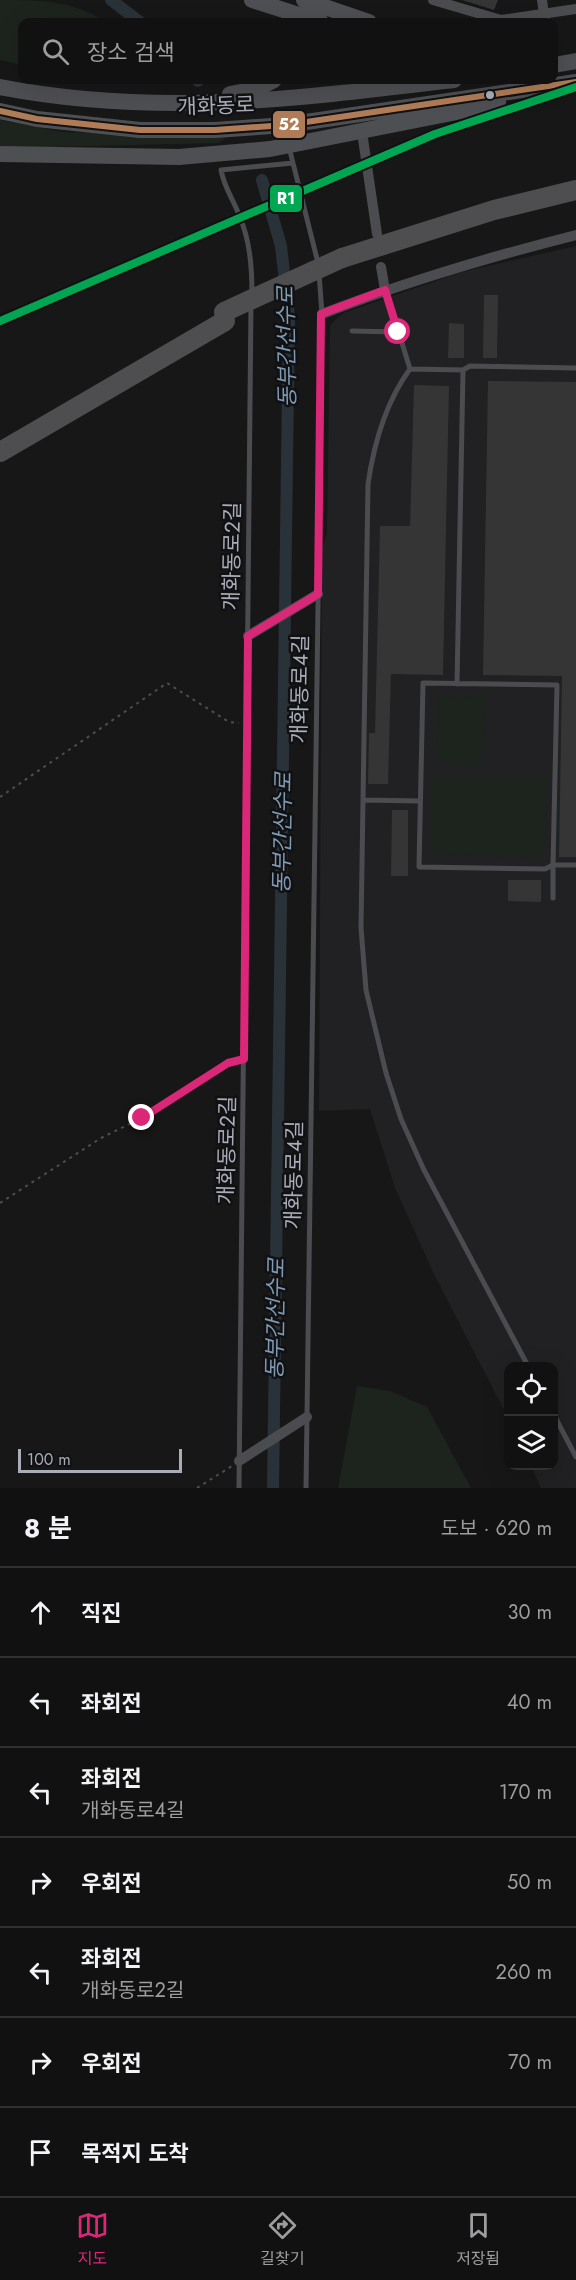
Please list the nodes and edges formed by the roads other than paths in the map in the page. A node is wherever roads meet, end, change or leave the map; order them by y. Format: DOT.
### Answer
graph roads {
  1 [pos="252,0"];
  2 [pos="304,0"];
  3 [pos="433,0"];
  4 [pos="542,0"];
  5 [pos="576,9"];
  6 [pos="280,15"];
  7 [pos="298,18"];
  8 [pos="357,18"];
  9 [pos="491,18"];
  10 [pos="544,18"];
  11 [pos="558,54"];
  12 [pos="576,56"];
  13 [pos="576,61"];
  14 [pos="558,64"];
  15 [pos="576,82"];
  16 [pos="266,84"];
  17 [pos="421,84"];
  18 [pos="539,84"];
  19 [pos="551,86"];
  20 [pos="0,87"];
  21 [pos="186,104"];
  22 [pos="0,111"];
  23 [pos="362,132"];
  24 [pos="289,146"];
  25 [pos="0,154"];
  26 [pos="293,163"];
  27 [pos="576,190"];
  28 [pos="576,204"];
  29 [pos="377,234"];
  30 [pos="576,235"];
  31 [pos="343,264"];
  32 [pos="381,267"];
  33 [pos="385,290"];
  34 [pos="321,314"];
  35 [pos="224,316"];
  36 [pos="352,331"];
  37 [pos="398,332"];
  38 [pos="576,368"];
  39 [pos="410,369"];
  40 [pos="463,370"];
  41 [pos="0,442"];
  42 [pos="0,453"];
  43 [pos="318,594"];
  44 [pos="252,633"];
  45 [pos="457,684"];
  46 [pos="363,800"];
  47 [pos="420,801"];
  48 [pos="553,865"];
  49 [pos="576,865"];
  50 [pos="553,898"];
  51 [pos="526,1362"];
  52 [pos="555,1416"];
  53 [pos="303,1420"];
  54 [pos="576,1457"];
  55 [pos="242,1459"];
  56 [pos="239,1488"];
  57 [pos="306,1488"];
  1 -- 6 [label="main road"];
  2 -- 8 [label="main road"];
  3 -- 9 [label="street"];
  4 -- 10 [label="street"];
  5 -- 10 [label="street"];
  6 -- 7 [label="main road"];
  11 -- 12 [label="main road"];
  13 -- 14 [label="main road"];
  15 -- 19 [label="main road, 개화동로"];
  16 -- 21 [label="main road"];
  17 -- 21 [label="main road, 개화동로"];
  18 -- 19 [label="main road"];
  19 -- 22 [label="main road, 개화동로"];
  19 -- 23 [label="main road"];
  20 -- 21 [label="main road, 개화동로"];
  23 -- 24 [label="main road"];
  23 -- 29 [label="street"];
  24 -- 25 [label="main road"];
  24 -- 26 [label="lane, 개화동로4길"];
  26 -- 34 [label="lane, 개화동로4길"];
  26 -- 44 [label="lane, 개화동로2길"];
  27 -- 31 [label="highway"];
  28 -- 31 [label="highway"];
  30 -- 33 [label="street"];
  31 -- 35 [label="highway"];
  32 -- 33 [label="street"];
  33 -- 34 [label="street"];
  33 -- 37 [label="lane"];
  34 -- 43 [label="lane, 개화동로4길"];
  35 -- 41 [label="highway"];
  35 -- 42 [label="highway"];
  36 -- 37 [label="lane"];
  37 -- 39 [label="lane"];
  38 -- 40 [label="lane"];
  39 -- 40 [label="lane"];
  39 -- 46 [label="lane"];
  40 -- 45 [label="lane"];
  43 -- 44 [label="street"];
  43 -- 53 [label="lane, 개화동로4길"];
  44 -- 55 [label="lane, 개화동로2길"];
  45 -- 47 [label="lane"];
  45 -- 48 [label="lane"];
  46 -- 47 [label="lane"];
  46 -- 51 [label="lane"];
  47 -- 48 [label="lane"];
  48 -- 49 [label="lane"];
  48 -- 50 [label="lane"];
  52 -- 54 [label="lane"];
  53 -- 55 [label="street"];
  53 -- 57 [label="lane, 개화동로4길"];
  55 -- 56 [label="lane, 개화동로2길"];
}
